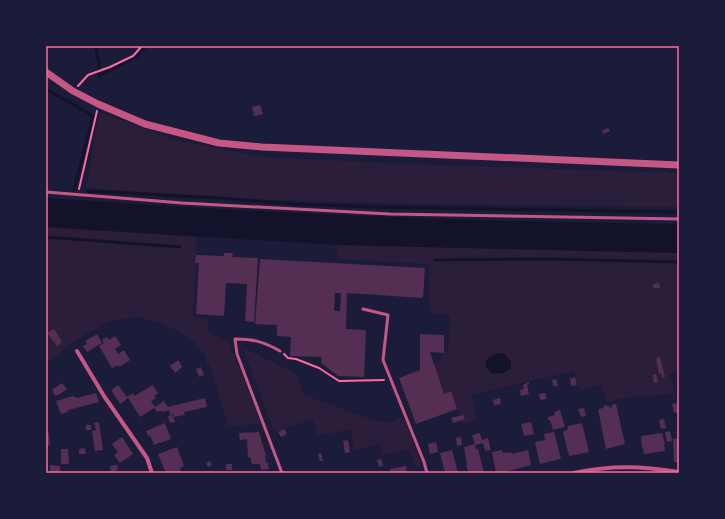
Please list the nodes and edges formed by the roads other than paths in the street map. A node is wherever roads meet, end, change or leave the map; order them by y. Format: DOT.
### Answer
graph roads {
  1 [pos="46,72"];
  2 [pos="679,165"];
  3 [pos="46,192"];
  4 [pos="679,219"];
  5 [pos="364,309"];
  6 [pos="77,350"];
  7 [pos="280,351"];
  8 [pos="679,472"];
  9 [pos="152,473"];
  10 [pos="282,473"];
  11 [pos="427,473"];
  12 [pos="574,473"];
  1 -- 2 [label="street"];
  3 -- 4 [label="lane"];
  5 -- 11 [label="lane"];
  6 -- 9 [label="street"];
  7 -- 10 [label="lane"];
  8 -- 12 [label="street"];
}
